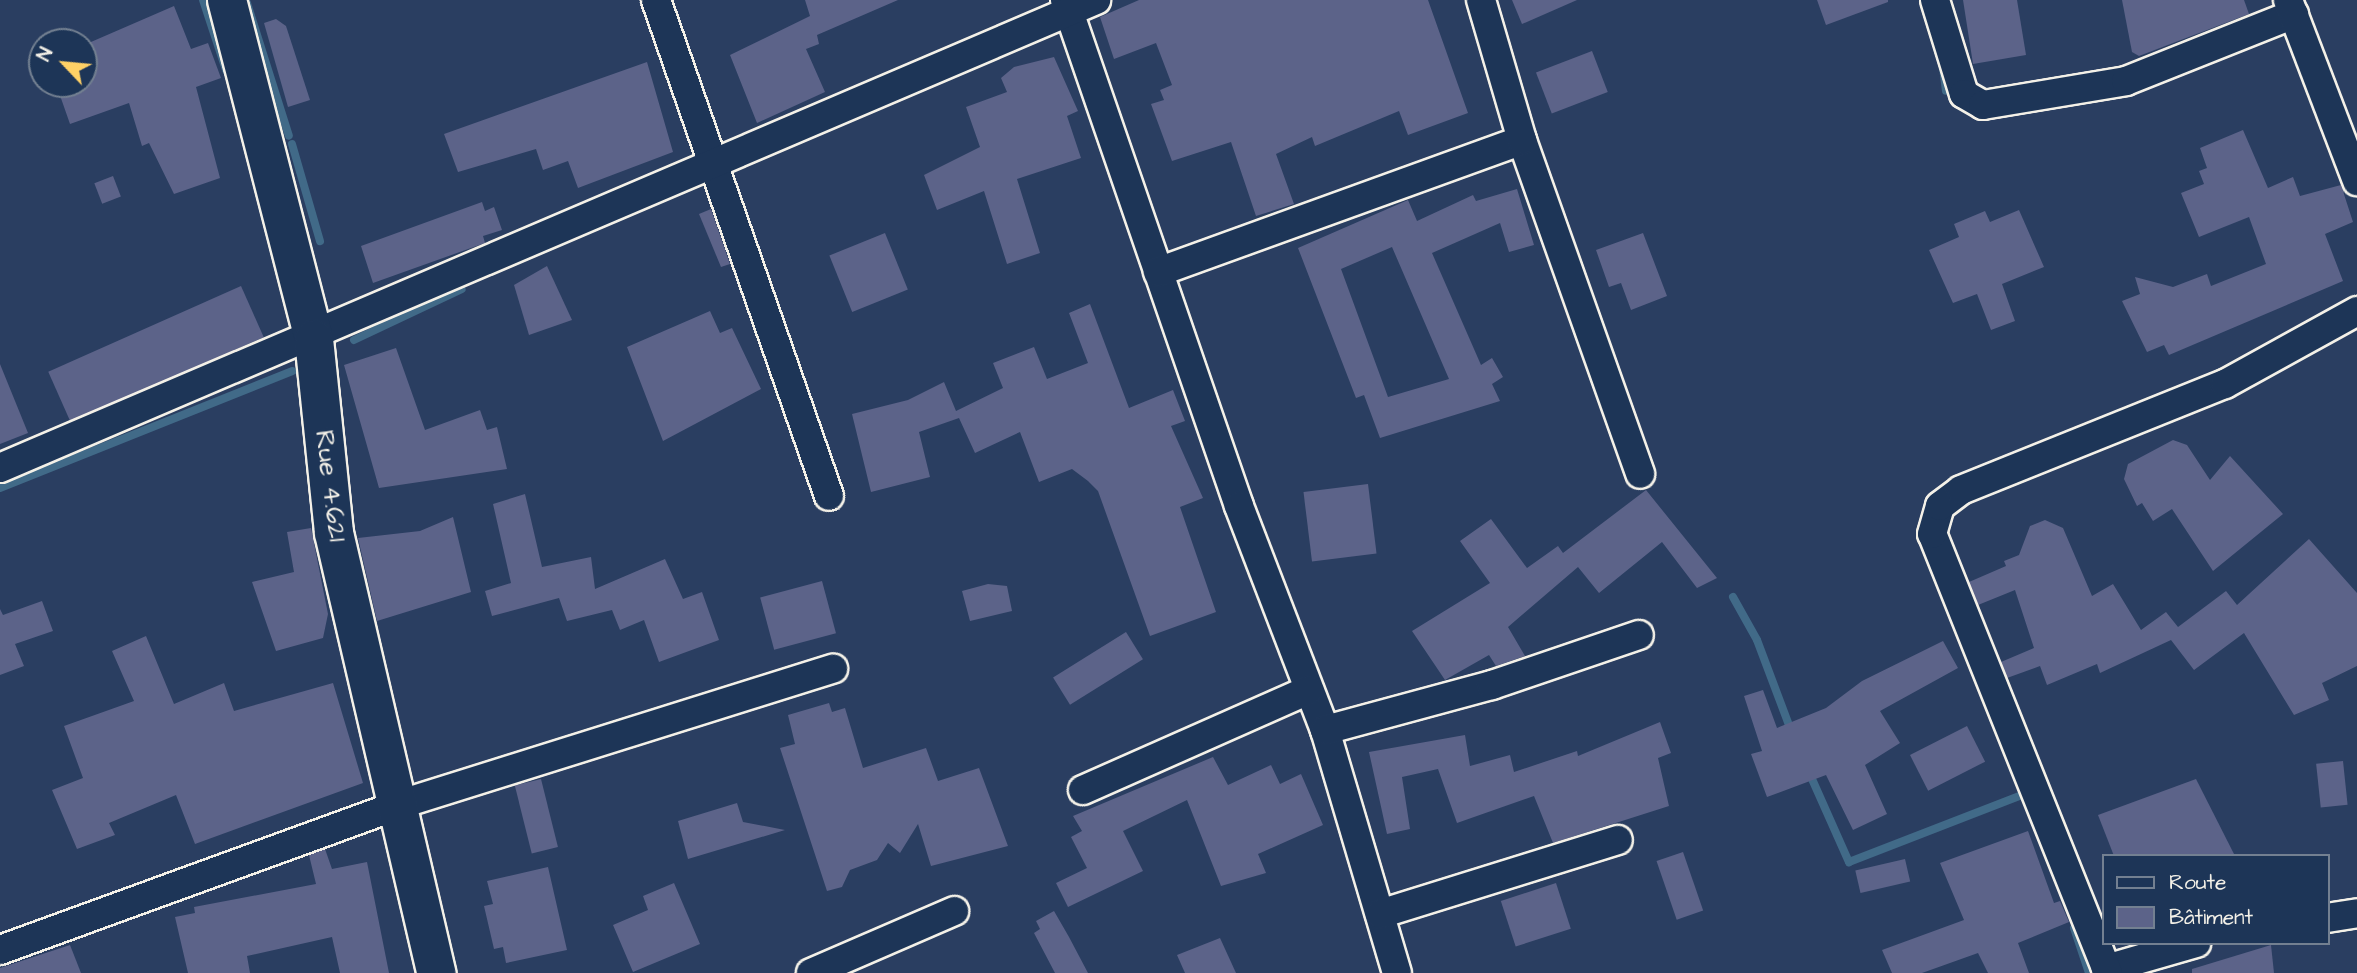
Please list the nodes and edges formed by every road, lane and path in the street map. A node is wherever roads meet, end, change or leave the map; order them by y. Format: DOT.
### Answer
graph roads {
  1 [pos="227,0"];
  2 [pos="656,0"];
  3 [pos="1096,0"];
  4 [pos="1480,0"];
  5 [pos="1935,0"];
  6 [pos="1067,6"];
  7 [pos="2291,7"];
  8 [pos="1522,140"];
  9 [pos="713,164"];
  10 [pos="2357,181"];
  11 [pos="1158,272"];
  12 [pos="2357,311"];
  13 [pos="314,339"];
  14 [pos="0,468"];
  15 [pos="1640,474"];
  16 [pos="829,496"];
  17 [pos="1639,635"];
  18 [pos="832,669"];
  19 [pos="1309,690"];
  20 [pos="1325,730"];
  21 [pos="1083,790"];
  22 [pos="398,805"];
  23 [pos="1618,840"];
  24 [pos="954,911"];
  25 [pos="2357,913"];
  26 [pos="1380,914"];
  27 [pos="2329,918"];
  28 [pos="2190,945"];
  29 [pos="0,950"];
  30 [pos="2107,971"];
  31 [pos="436,973"];
  32 [pos="811,973"];
  33 [pos="1397,973"];
  1 -- 13 [label="street, Rue 4.621"];
  2 -- 9 [label="street"];
  3 -- 6 [label="street"];
  4 -- 8 [label="street"];
  5 -- 7 [label="street"];
  6 -- 9 [label="street"];
  6 -- 11 [label="street"];
  7 -- 10 [label="street"];
  8 -- 11 [label="street"];
  8 -- 15 [label="street"];
  9 -- 13 [label="street"];
  9 -- 16 [label="street"];
  11 -- 19 [label="street"];
  12 -- 30 [label="street"];
  13 -- 14 [label="street"];
  13 -- 22 [label="street, Rue 4.621"];
  17 -- 20 [label="street"];
  18 -- 22 [label="street"];
  19 -- 20 [label="street"];
  19 -- 21 [label="street"];
  20 -- 26 [label="street"];
  22 -- 29 [label="street"];
  22 -- 31 [label="street, Rue 4.621"];
  23 -- 26 [label="street"];
  24 -- 32 [label="street"];
  25 -- 27 [label="street"];
  26 -- 33 [label="street"];
  28 -- 30 [label="street"];
}
